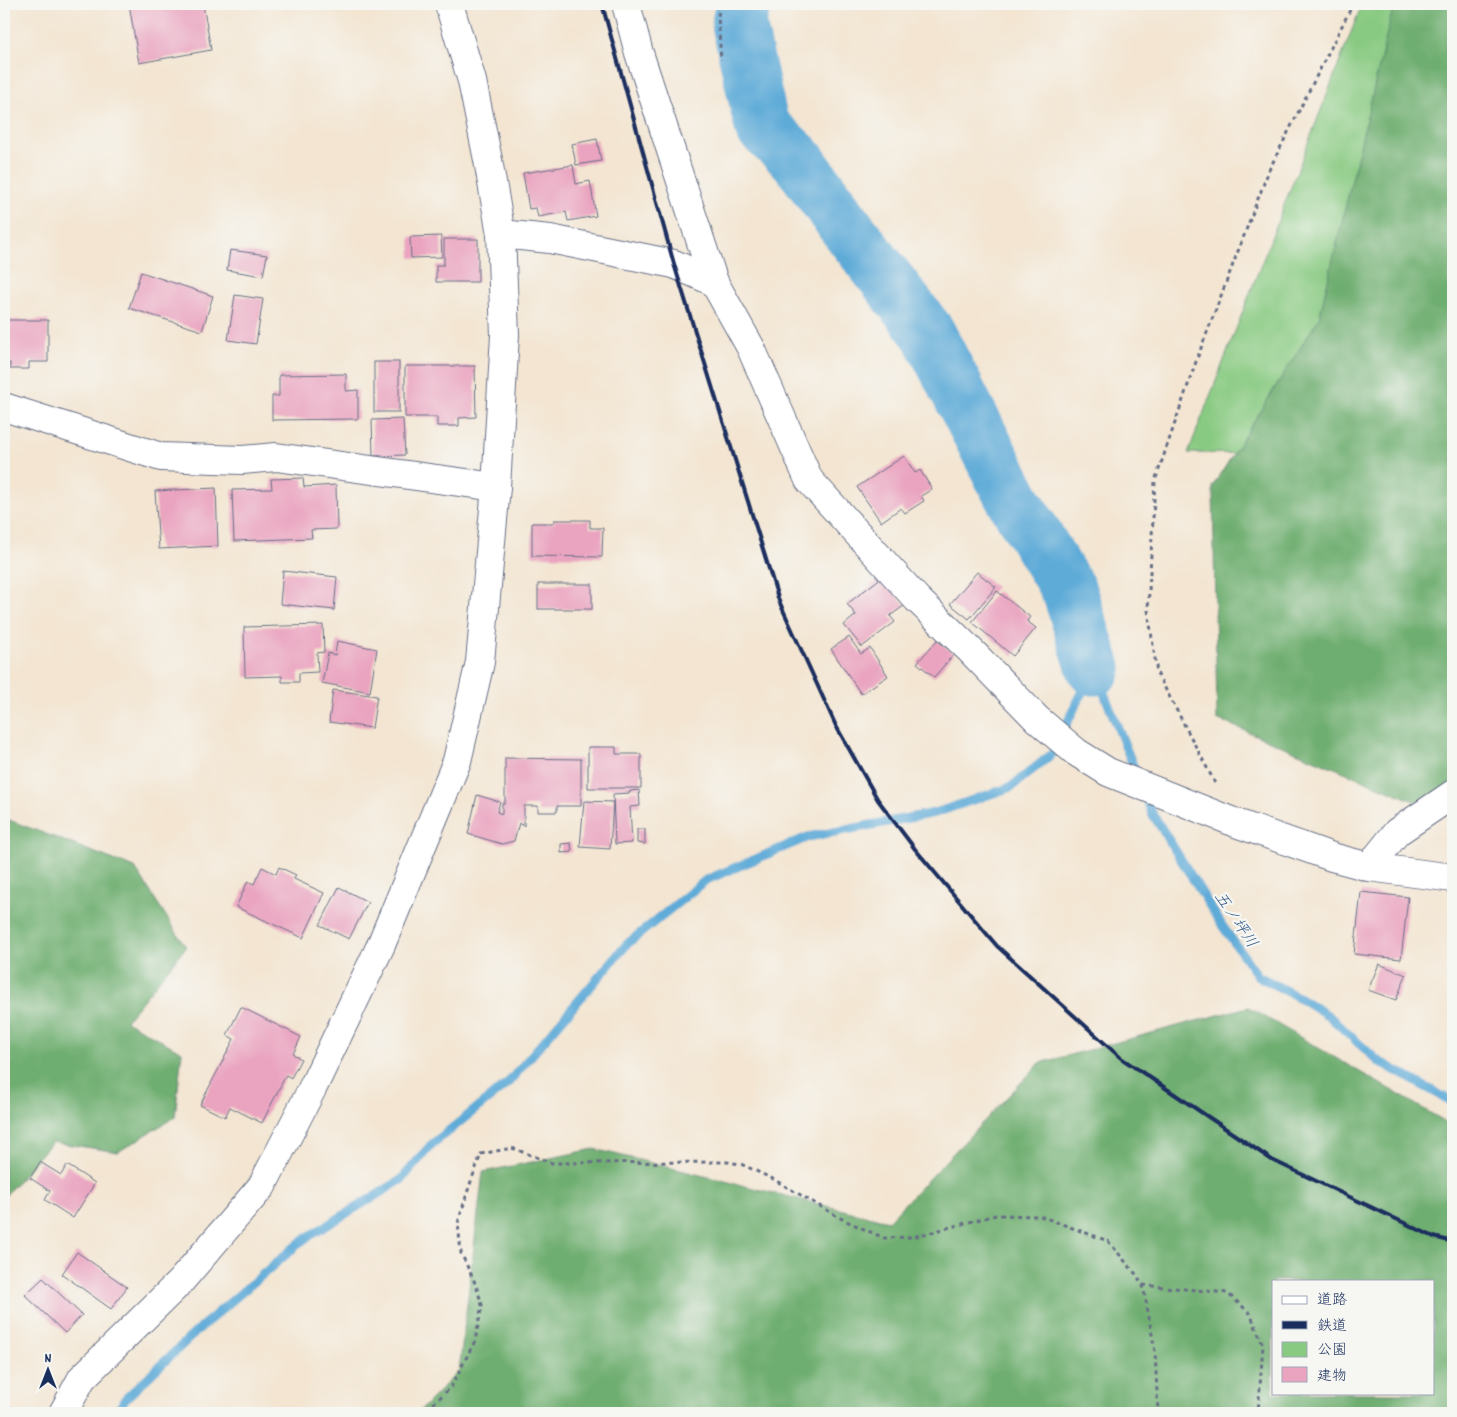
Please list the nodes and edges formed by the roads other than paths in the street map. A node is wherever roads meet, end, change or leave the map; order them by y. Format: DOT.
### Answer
graph roads {
  1 [pos="448,4"];
  2 [pos="626,4"];
  3 [pos="501,234"];
  4 [pos="714,282"];
  5 [pos="4,407"];
  6 [pos="496,486"];
  7 [pos="1453,794"];
  8 [pos="1369,867"];
  9 [pos="1453,878"];
  10 [pos="63,1413"];
  1 -- 3 [label="street"];
  2 -- 4 [label="street"];
  3 -- 4 [label="street"];
  3 -- 6 [label="street"];
  4 -- 8 [label="street"];
  5 -- 6 [label="street"];
  6 -- 10 [label="street"];
  7 -- 8 [label="street"];
  8 -- 9 [label="street"];
}
